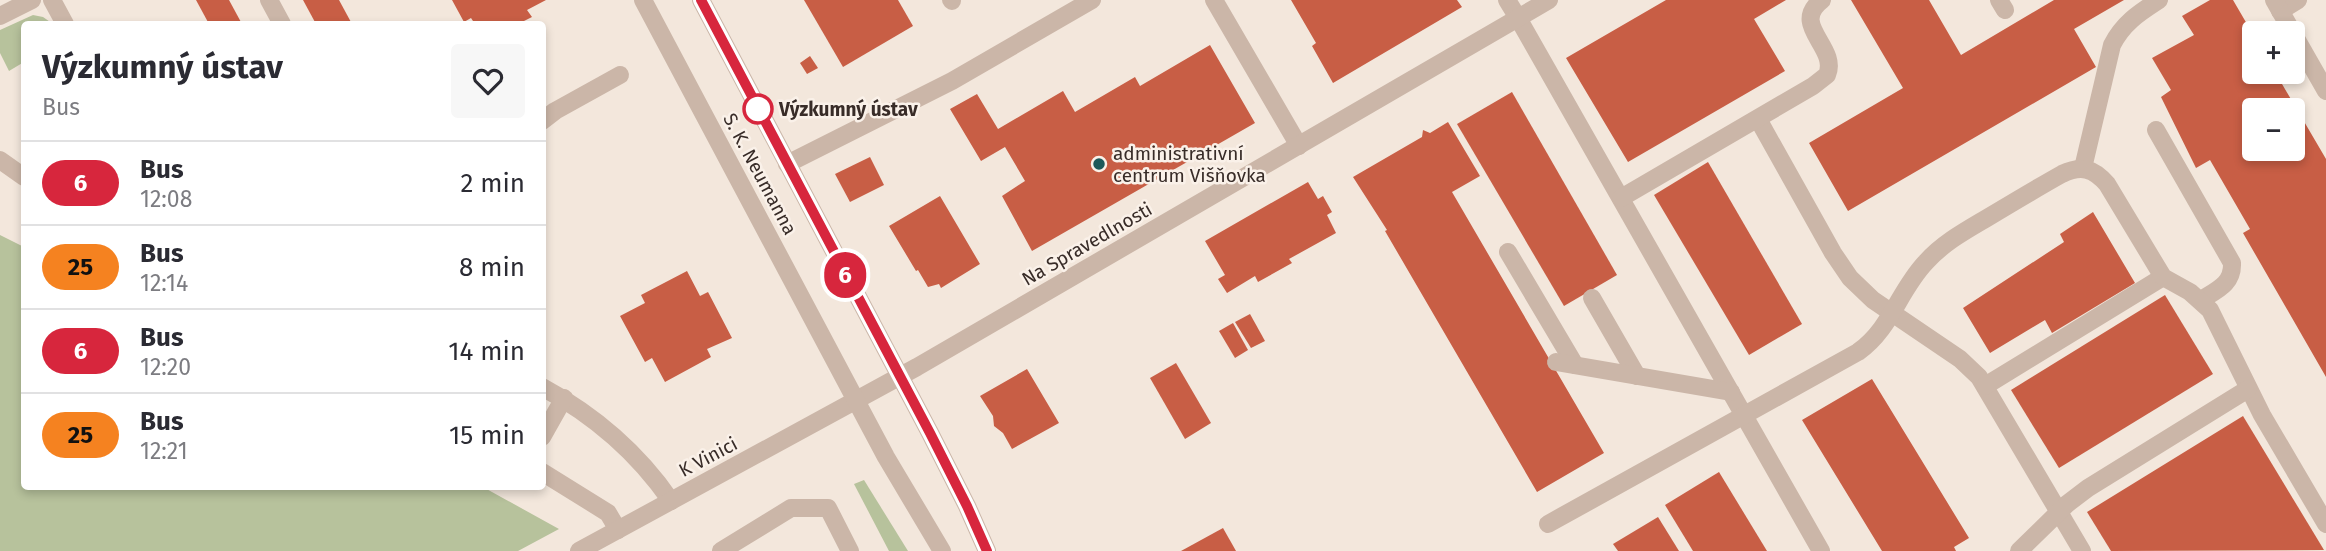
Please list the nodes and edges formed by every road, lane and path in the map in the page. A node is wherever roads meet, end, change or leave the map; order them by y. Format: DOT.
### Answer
graph roads {
  1 [pos="32,0"];
  2 [pos="52,0"];
  3 [pos="269,0"];
  4 [pos="643,0"];
  5 [pos="701,0"];
  6 [pos="1092,0"];
  7 [pos="1214,0"];
  8 [pos="1507,0"];
  9 [pos="1549,0"];
  10 [pos="1822,0"];
  11 [pos="2160,0"];
  12 [pos="2298,0"];
  13 [pos="2277,5"];
  14 [pos="0,16"];
  15 [pos="1518,18"];
  16 [pos="63,21"];
  17 [pos="280,21"];
  18 [pos="620,75"];
  19 [pos="2326,91"];
  20 [pos="546,118"];
  21 [pos="1758,119"];
  22 [pos="2156,130"];
  23 [pos="1298,146"];
  24 [pos="0,160"];
  25 [pos="787,164"];
  26 [pos="2084,168"];
  27 [pos="21,175"];
  28 [pos="1621,198"];
  29 [pos="1508,252"];
  30 [pos="2163,278"];
  31 [pos="1592,298"];
  32 [pos="2201,300"];
  33 [pos="1893,314"];
  34 [pos="1556,362"];
  35 [pos="1575,365"];
  36 [pos="1637,376"];
  37 [pos="900,377"];
  38 [pos="1985,386"];
  39 [pos="546,389"];
  40 [pos="2248,389"];
  41 [pos="1731,392"];
  42 [pos="564,398"];
  43 [pos="856,401"];
  44 [pos="1744,415"];
  45 [pos="546,430"];
  46 [pos="546,474"];
  47 [pos="671,501"];
  48 [pos="2059,512"];
  49 [pos="1548,523"];
  50 [pos="2326,524"];
  51 [pos="618,530"];
  52 [pos="579,551"];
  53 [pos="721,551"];
  54 [pos="850,551"];
  55 [pos="943,551"];
  56 [pos="987,551"];
  57 [pos="1821,551"];
  58 [pos="2019,551"];
  59 [pos="2082,551"];
  1 -- 14 [label="street"];
  2 -- 16 [label="street"];
  3 -- 17 [label="street"];
  4 -- 43 [label="street, S. K. Neumanna"];
  5 -- 25 [label="street, S. K. Neumanna"];
  6 -- 25 [label="street"];
  7 -- 23 [label="street"];
  8 -- 15 [label="street"];
  9 -- 15 [label="street, Na Spravedlnosti"];
  10 -- 21 [label="street"];
  11 -- 26 [label="street"];
  12 -- 13 [label="street"];
  13 -- 19 [label="street"];
  15 -- 23 [label="street, Na Spravedlnosti"];
  15 -- 28 [label="street"];
  18 -- 20 [label="street"];
  21 -- 28 [label="street"];
  21 -- 33 [label="street"];
  22 -- 32 [label="street"];
  23 -- 37 [label="street, Na Spravedlnosti"];
  24 -- 27 [label="street"];
  25 -- 37 [label="street, S. K. Neumanna"];
  26 -- 30 [label="street"];
  26 -- 33 [label="street"];
  28 -- 41 [label="street"];
  29 -- 35 [label="street"];
  30 -- 32 [label="street"];
  30 -- 38 [label="street"];
  31 -- 36 [label="street"];
  32 -- 40 [label="street"];
  33 -- 38 [label="street"];
  33 -- 44 [label="street"];
  34 -- 35 [label="street"];
  35 -- 36 [label="street"];
  36 -- 41 [label="street"];
  37 -- 43 [label="street, Na Spravedlnosti"];
  37 -- 56 [label="street, S. K. Neumanna"];
  38 -- 48 [label="street"];
  39 -- 42 [label="street"];
  40 -- 48 [label="street"];
  40 -- 50 [label="street"];
  41 -- 44 [label="street"];
  42 -- 45 [label="street"];
  42 -- 47 [label="street"];
  43 -- 47 [label="street, K Vinici"];
  43 -- 55 [label="street, S. K. Neumanna"];
  44 -- 49 [label="street"];
  44 -- 57 [label="street"];
  46 -- 51 [label="street"];
  47 -- 51 [label="street, K Vinici"];
  48 -- 58 [label="street"];
  48 -- 59 [label="street"];
  51 -- 52 [label="street, K Vinici"];
  53 -- 54 [label="street"];
}
